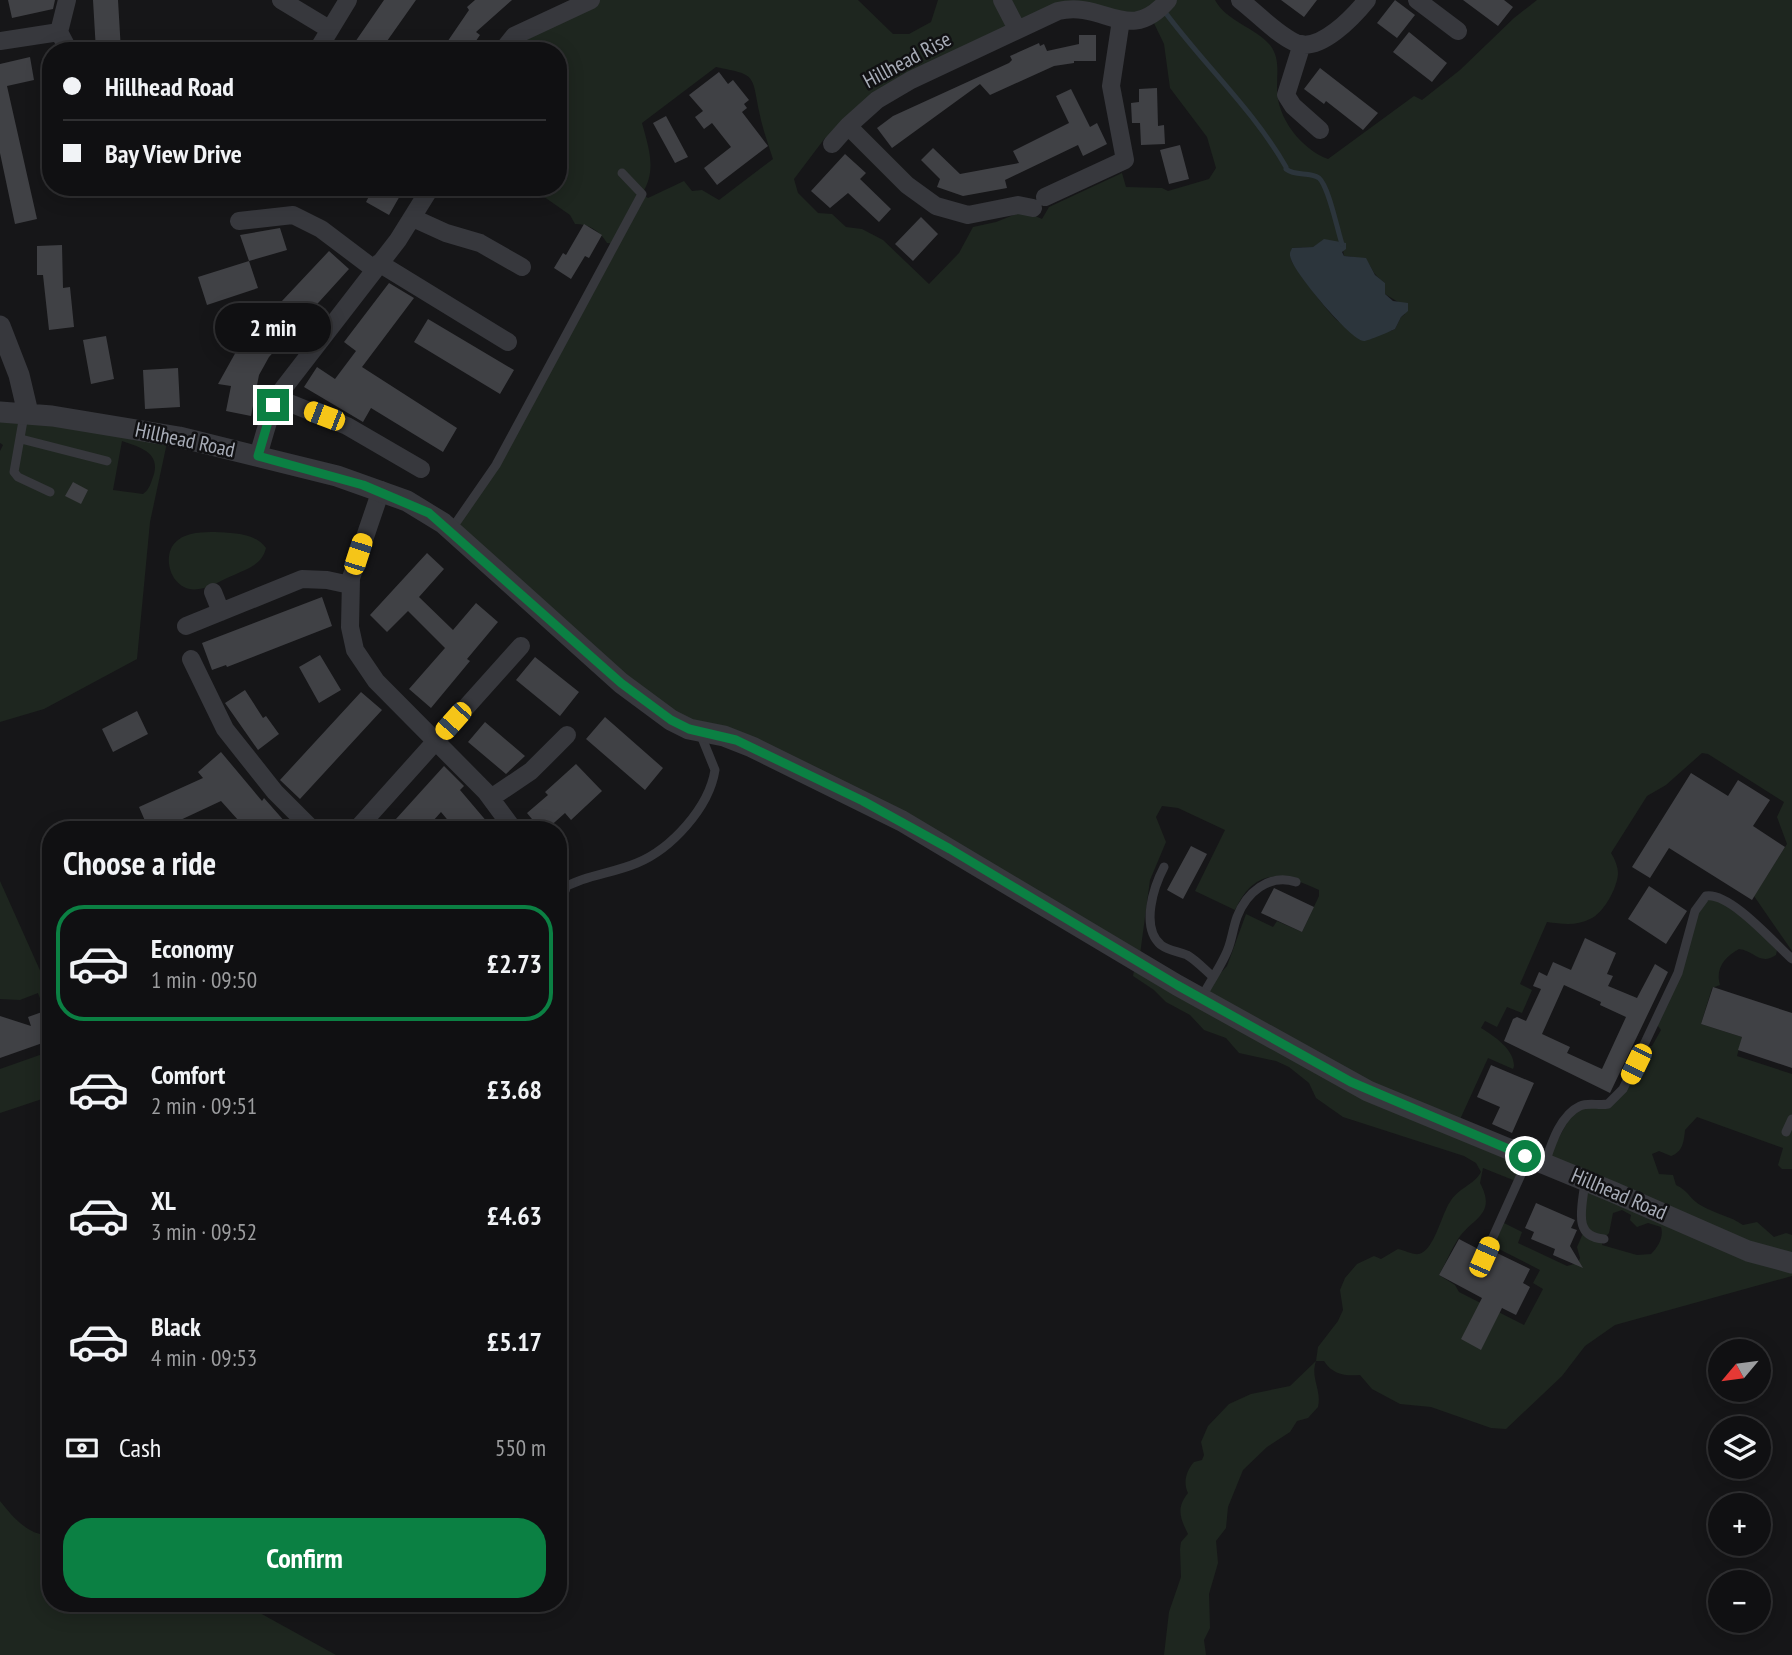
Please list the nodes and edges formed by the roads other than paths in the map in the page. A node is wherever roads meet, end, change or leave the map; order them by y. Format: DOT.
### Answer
graph roads {
  1 [pos="67,0"];
  2 [pos="281,0"];
  3 [pos="348,0"];
  4 [pos="591,0"];
  5 [pos="1002,0"];
  6 [pos="1240,0"];
  7 [pos="1367,0"];
  8 [pos="1417,0"];
  9 [pos="1163,5"];
  10 [pos="1121,20"];
  11 [pos="329,29"];
  12 [pos="1017,29"];
  13 [pos="1458,31"];
  14 [pos="60,32"];
  15 [pos="0,41"];
  16 [pos="65,42"];
  17 [pos="322,42"];
  18 [pos="509,42"];
  19 [pos="1303,44"];
  20 [pos="848,126"];
  21 [pos="1320,130"];
  22 [pos="832,144"];
  23 [pos="622,173"];
  24 [pos="426,196"];
  25 [pos="413,218"];
  26 [pos="239,221"];
  27 [pos="377,266"];
  28 [pos="522,267"];
  29 [pos="0,326"];
  30 [pos="508,342"];
  31 [pos="277,398"];
  32 [pos="0,412"];
  33 [pos="26,413"];
  34 [pos="21,439"];
  35 [pos="258,456"];
  36 [pos="107,461"];
  37 [pos="421,469"];
  38 [pos="380,490"];
  39 [pos="50,492"];
  40 [pos="451,530"];
  41 [pos="350,585"];
  42 [pos="213,592"];
  43 [pos="221,612"];
  44 [pos="186,626"];
  45 [pos="521,646"];
  46 [pos="191,659"];
  47 [pos="699,731"];
  48 [pos="568,735"];
  49 [pos="436,740"];
  50 [pos="491,797"];
  51 [pos="304,821"];
  52 [pos="364,821"];
  53 [pos="508,821"];
  54 [pos="1164,867"];
  55 [pos="1296,882"];
  56 [pos="567,885"];
  57 [pos="1792,959"];
  58 [pos="1212,976"];
  59 [pos="1201,999"];
  60 [pos="1792,1119"];
  61 [pos="1786,1132"];
  62 [pos="1537,1160"];
  63 [pos="1585,1180"];
  64 [pos="1604,1239"];
  65 [pos="1484,1257"];
  66 [pos="1792,1263"];
  1 -- 14 [label="street"];
  2 -- 11 [label="street"];
  3 -- 11 [label="street"];
  4 -- 18 [label="street"];
  5 -- 12 [label="street"];
  6 -- 19 [label="street"];
  7 -- 19 [label="street"];
  8 -- 13 [label="street"];
  9 -- 10 [label="street, Hillhead Rise"];
  10 -- 12 [label="street, Hillhead Rise"];
  10 -- 20 [label="street"];
  11 -- 17 [label="street"];
  12 -- 20 [label="street, Hillhead Rise"];
  14 -- 15 [label="street"];
  14 -- 16 [label="street"];
  19 -- 21 [label="street"];
  20 -- 22 [label="street, Hillhead Rise"];
  23 -- 40 [label="lane"];
  24 -- 25 [label="street"];
  25 -- 27 [label="street"];
  25 -- 28 [label="street"];
  26 -- 27 [label="street"];
  27 -- 30 [label="street"];
  27 -- 31 [label="street"];
  29 -- 33 [label="street"];
  31 -- 35 [label="street"];
  31 -- 37 [label="street"];
  32 -- 33 [label="street, Hillhead Road"];
  33 -- 34 [label="lane"];
  33 -- 35 [label="street, Hillhead Road"];
  34 -- 36 [label="lane"];
  34 -- 39 [label="lane"];
  35 -- 38 [label="street, Hillhead Road"];
  38 -- 40 [label="street, Hillhead Road"];
  38 -- 41 [label="street"];
  40 -- 47 [label="street, Hillhead Road"];
  41 -- 43 [label="street"];
  41 -- 49 [label="street"];
  42 -- 43 [label="street"];
  43 -- 44 [label="street"];
  45 -- 49 [label="street"];
  46 -- 51 [label="street"];
  47 -- 56 [label="lane"];
  47 -- 59 [label="street, Hillhead Road"];
  48 -- 50 [label="street"];
  49 -- 50 [label="street"];
  49 -- 52 [label="street"];
  50 -- 53 [label="street"];
  54 -- 58 [label="lane"];
  55 -- 58 [label="lane"];
  57 -- 62 [label="lane"];
  58 -- 59 [label="lane"];
  59 -- 62 [label="street, Hillhead Road"];
  60 -- 61 [label="lane"];
  62 -- 63 [label="street, Hillhead Road"];
  62 -- 65 [label="lane"];
  63 -- 64 [label="lane"];
  63 -- 66 [label="street, Hillhead Road"];
}
